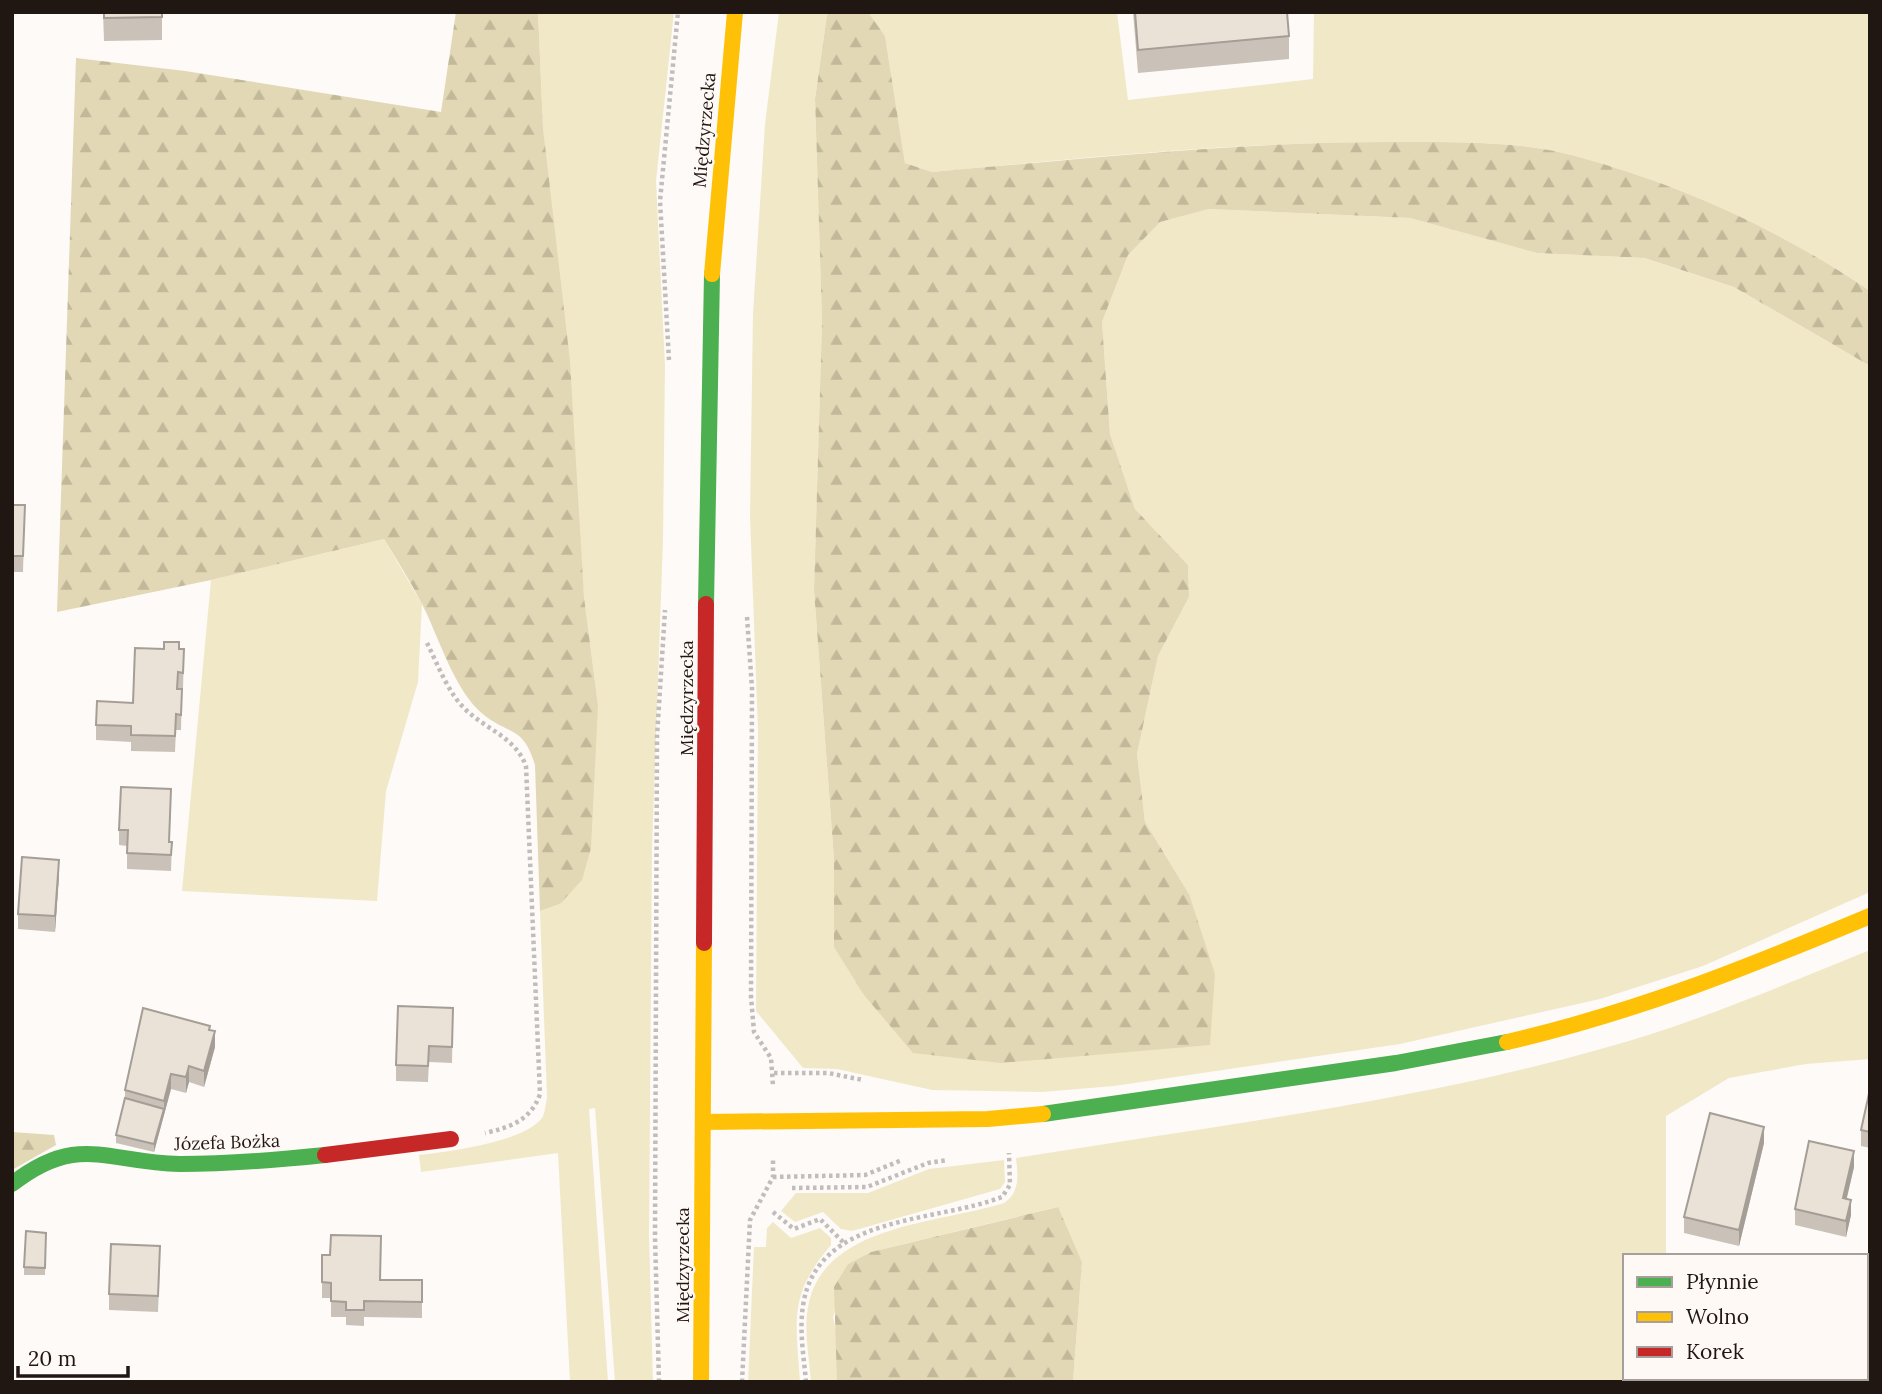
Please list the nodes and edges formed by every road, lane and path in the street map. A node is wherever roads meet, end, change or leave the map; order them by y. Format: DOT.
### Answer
graph roads {
  1 [pos="678,12"];
  2 [pos="735,14"];
  3 [pos="712,75"];
  4 [pos="713,246"];
  5 [pos="670,373"];
  6 [pos="666,603"];
  7 [pos="747,613"];
  8 [pos="427,643"];
  9 [pos="1870,916"];
  10 [pos="774,1073"];
  11 [pos="703,1122"];
  12 [pos="451,1139"];
  13 [pos="995,1154"];
  14 [pos="955,1159"];
  15 [pos="12,1184"];
  16 [pos="792,1188"];
  17 [pos="773,1212"];
  18 [pos="750,1220"];
  19 [pos="843,1242"];
  20 [pos="659,1382"];
  21 [pos="701,1382"];
  22 [pos="742,1382"];
  23 [pos="806,1382"];
  1 -- 5 [label="path"];
  2 -- 4 [label="street, Międzyrzecka"];
  3 -- 4 [label="street"];
  4 -- 11 [label="street, Międzyrzecka"];
  6 -- 20 [label="path"];
  7 -- 10 [label="path"];
  8 -- 12 [label="path"];
  9 -- 11 [label="street"];
  11 -- 21 [label="street, Międzyrzecka"];
  12 -- 15 [label="street, Józefa Bożka"];
  13 -- 19 [label="path"];
  14 -- 16 [label="path"];
  17 -- 19 [label="path"];
  18 -- 22 [label="path"];
  19 -- 23 [label="path"];
}
